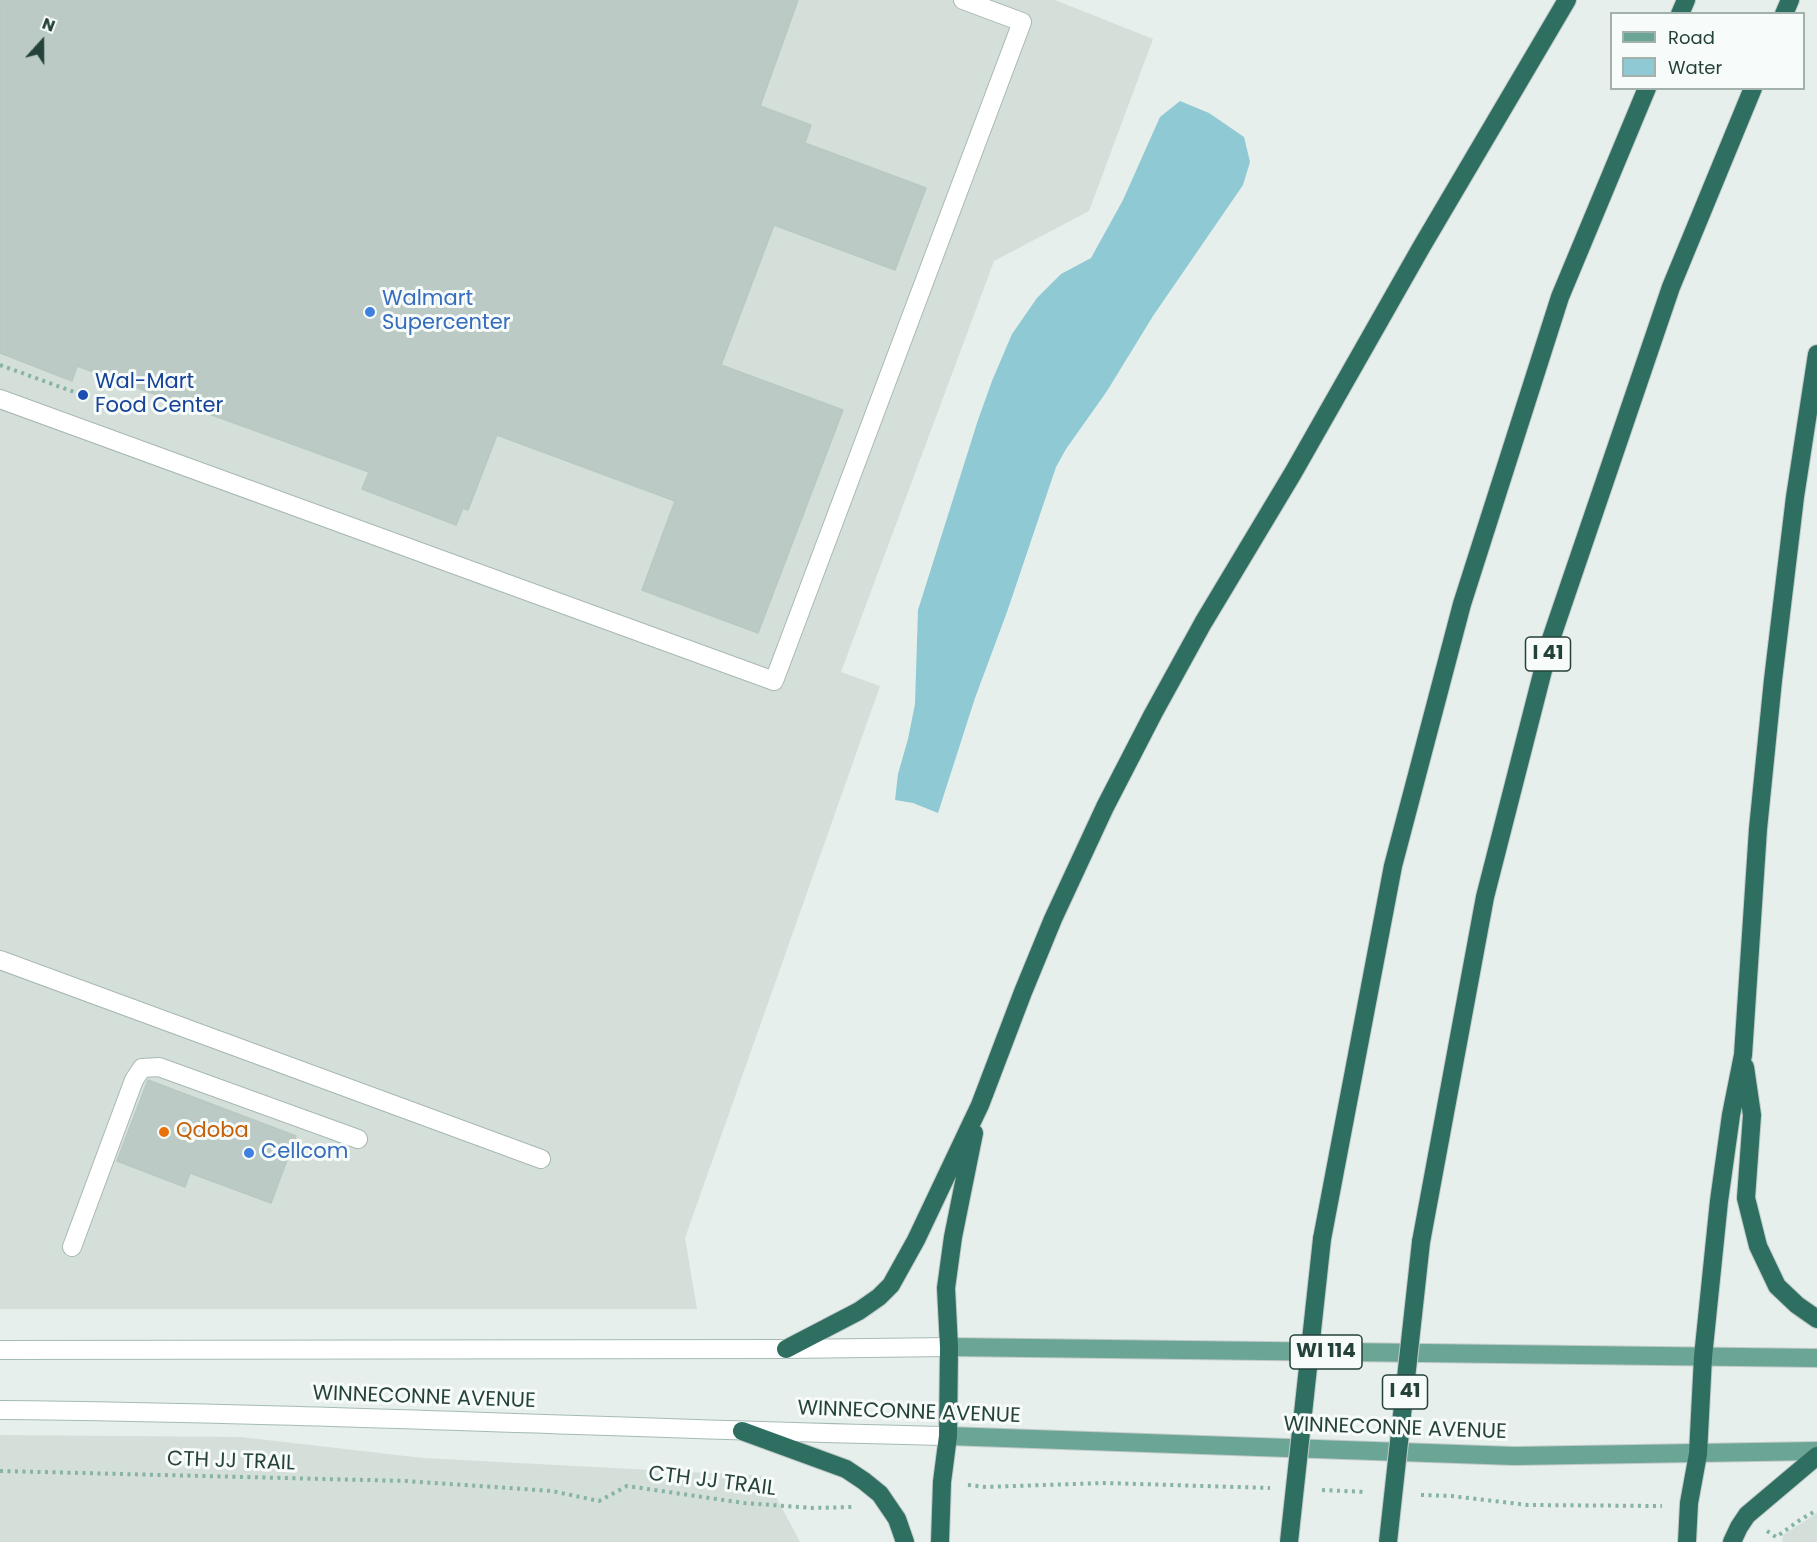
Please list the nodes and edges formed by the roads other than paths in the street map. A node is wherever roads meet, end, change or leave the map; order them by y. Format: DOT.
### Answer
graph roads {
  1 [pos="963,0"];
  2 [pos="1567,0"];
  3 [pos="1646,90"];
  4 [pos="1752,90"];
  5 [pos="1817,354"];
  6 [pos="0,399"];
  7 [pos="0,960"];
  8 [pos="1743,1054"];
  9 [pos="980,1105"];
  10 [pos="358,1139"];
  11 [pos="541,1159"];
  12 [pos="72,1247"];
  13 [pos="1817,1319"];
  14 [pos="949,1347"];
  15 [pos="786,1349"];
  16 [pos="0,1350"];
  17 [pos="1703,1357"];
  18 [pos="1817,1358"];
  19 [pos="0,1410"];
  20 [pos="742,1431"];
  21 [pos="948,1436"];
  22 [pos="1817,1451"];
  23 [pos="1698,1454"];
  24 [pos="1817,1456"];
  25 [pos="905,1542"];
  26 [pos="940,1542"];
  27 [pos="1289,1542"];
  28 [pos="1388,1542"];
  29 [pos="1687,1542"];
  30 [pos="1732,1542"];
  1 -- 6 [label="main road"];
  2 -- 9 [label="highway"];
  3 -- 27 [label="highway, bridge"];
  4 -- 28 [label="highway, I 41, bridge"];
  5 -- 8 [label="highway"];
  7 -- 11 [label="main road"];
  8 -- 13 [label="highway"];
  8 -- 17 [label="highway"];
  9 -- 14 [label="highway"];
  9 -- 15 [label="highway"];
  10 -- 12 [label="main road"];
  14 -- 15 [label="main road"];
  14 -- 17 [label="main road, WI 114"];
  14 -- 21 [label="highway"];
  15 -- 16 [label="main road"];
  17 -- 18 [label="main road, WI 114"];
  17 -- 23 [label="highway"];
  19 -- 20 [label="main road, WINNECONNE AVENUE"];
  20 -- 21 [label="main road, WINNECONNE AVENUE"];
  20 -- 25 [label="highway"];
  21 -- 23 [label="main road, WINNECONNE AVENUE"];
  21 -- 26 [label="highway"];
  22 -- 23 [label="main road, WINNECONNE AVENUE"];
  23 -- 29 [label="highway"];
  24 -- 30 [label="highway"];
}
